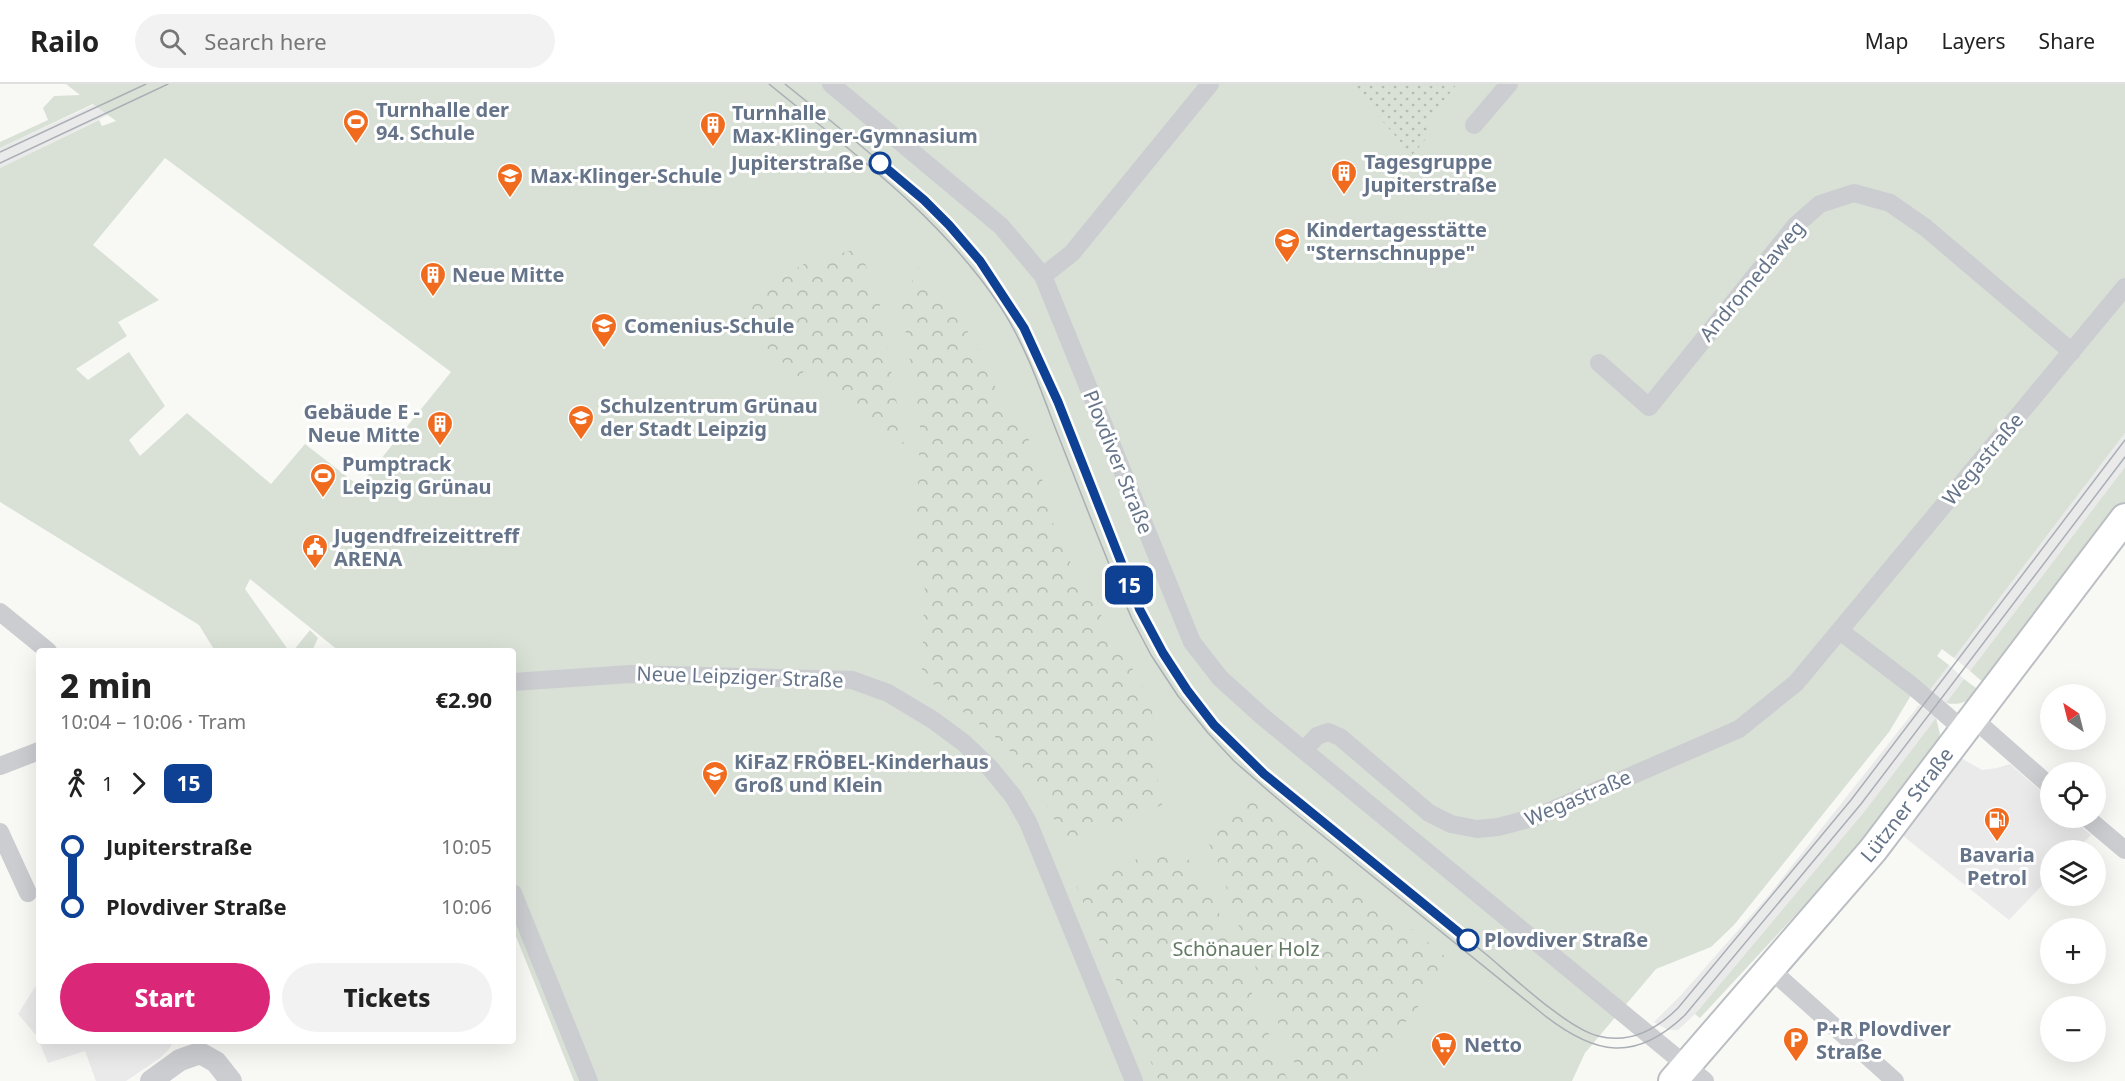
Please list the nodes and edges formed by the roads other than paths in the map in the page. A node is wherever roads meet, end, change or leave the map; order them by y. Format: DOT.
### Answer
graph roads {
  1 [pos="831,84"];
  2 [pos="1210,84"];
  3 [pos="1509,84"];
  4 [pos="1474,125"];
  5 [pos="1042,276"];
  6 [pos="2125,287"];
  7 [pos="2072,352"];
  8 [pos="1599,363"];
  9 [pos="2125,518"];
  10 [pos="0,612"];
  11 [pos="1840,631"];
  12 [pos="44,648"];
  13 [pos="516,682"];
  14 [pos="1969,725"];
  15 [pos="1305,749"];
  16 [pos="36,753"];
  17 [pos="0,765"];
  18 [pos="2040,778"];
  19 [pos="2099,828"];
  20 [pos="0,832"];
  21 [pos="2125,850"];
  22 [pos="28,892"];
  23 [pos="516,900"];
  24 [pos="1770,969"];
  25 [pos="198,1047"];
  26 [pos="1688,1076"];
  27 [pos="151,1081"];
  28 [pos="231,1081"];
  29 [pos="590,1081"];
  30 [pos="1134,1081"];
  31 [pos="1895,1081"];
  1 -- 5 [label="street, Plovdiver Straße"];
  2 -- 5 [label="street"];
  3 -- 4 [label="street"];
  5 -- 15 [label="street, Plovdiver Straße"];
  6 -- 7 [label="street, Wegastraße"];
  7 -- 8 [label="street, Andromedaweg"];
  7 -- 11 [label="street, Wegastraße"];
  9 -- 14 [label="main road, Lützner Straße"];
  10 -- 12 [label="street"];
  11 -- 14 [label="street"];
  11 -- 15 [label="street, Wegastraße"];
  13 -- 30 [label="street, Neue Leipziger Straße"];
  14 -- 18 [label="street"];
  14 -- 24 [label="main road, Lützner Straße"];
  15 -- 26 [label="street, Plovdiver Straße"];
  16 -- 17 [label="street"];
  19 -- 21 [label="street"];
  20 -- 22 [label="street"];
  23 -- 29 [label="street"];
  24 -- 26 [label="main road, Lützner Straße"];
  24 -- 31 [label="street"];
  25 -- 27 [label="street"];
  25 -- 28 [label="street"];
}
